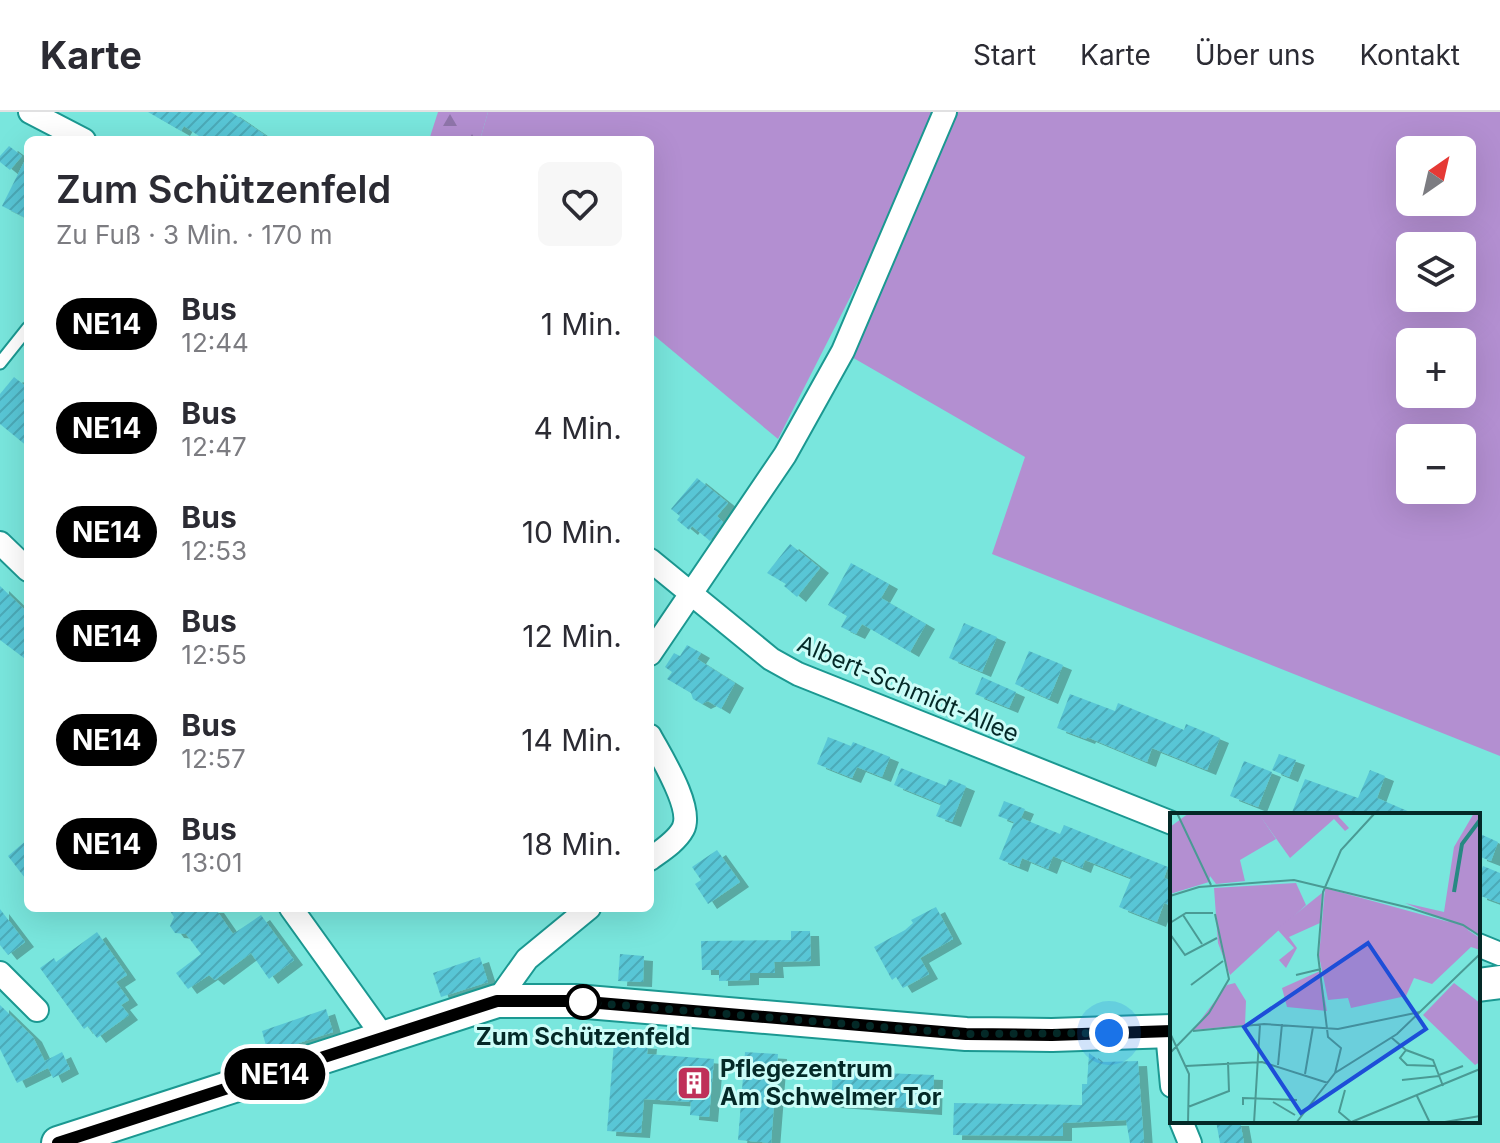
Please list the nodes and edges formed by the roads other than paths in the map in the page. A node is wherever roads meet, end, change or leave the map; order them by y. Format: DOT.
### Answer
graph roads {
  1 [pos="30,112"];
  2 [pos="945,112"];
  3 [pos="76,136"];
  4 [pos="24,333"];
  5 [pos="0,363"];
  6 [pos="0,543"];
  7 [pos="654,563"];
  8 [pos="24,566"];
  9 [pos="691,593"];
  10 [pos="654,648"];
  11 [pos="654,744"];
  12 [pos="1170,822"];
  13 [pos="654,856"];
  14 [pos="294,912"];
  15 [pos="584,912"];
  16 [pos="1480,946"];
  17 [pos="1500,954"];
  18 [pos="0,973"];
  19 [pos="1500,982"];
  20 [pos="1480,985"];
  21 [pos="497,1001"];
  22 [pos="37,1010"];
  23 [pos="1169,1031"];
  24 [pos="385,1039"];
  25 [pos="1182,1123"];
  26 [pos="58,1143"];
  27 [pos="1190,1143"];
  1 -- 3 [label="street"];
  2 -- 9 [label="street"];
  4 -- 5 [label="lane"];
  6 -- 8 [label="street"];
  7 -- 9 [label="street, Albert-Schmidt-Allee"];
  9 -- 10 [label="street"];
  9 -- 12 [label="street, Albert-Schmidt-Allee"];
  11 -- 13 [label="street"];
  14 -- 24 [label="street"];
  15 -- 21 [label="street"];
  16 -- 17 [label="street"];
  18 -- 22 [label="street"];
  19 -- 20 [label="street"];
  21 -- 23 [label="street"];
  21 -- 24 [label="street"];
  24 -- 26 [label="street"];
  25 -- 27 [label="street"];
}
